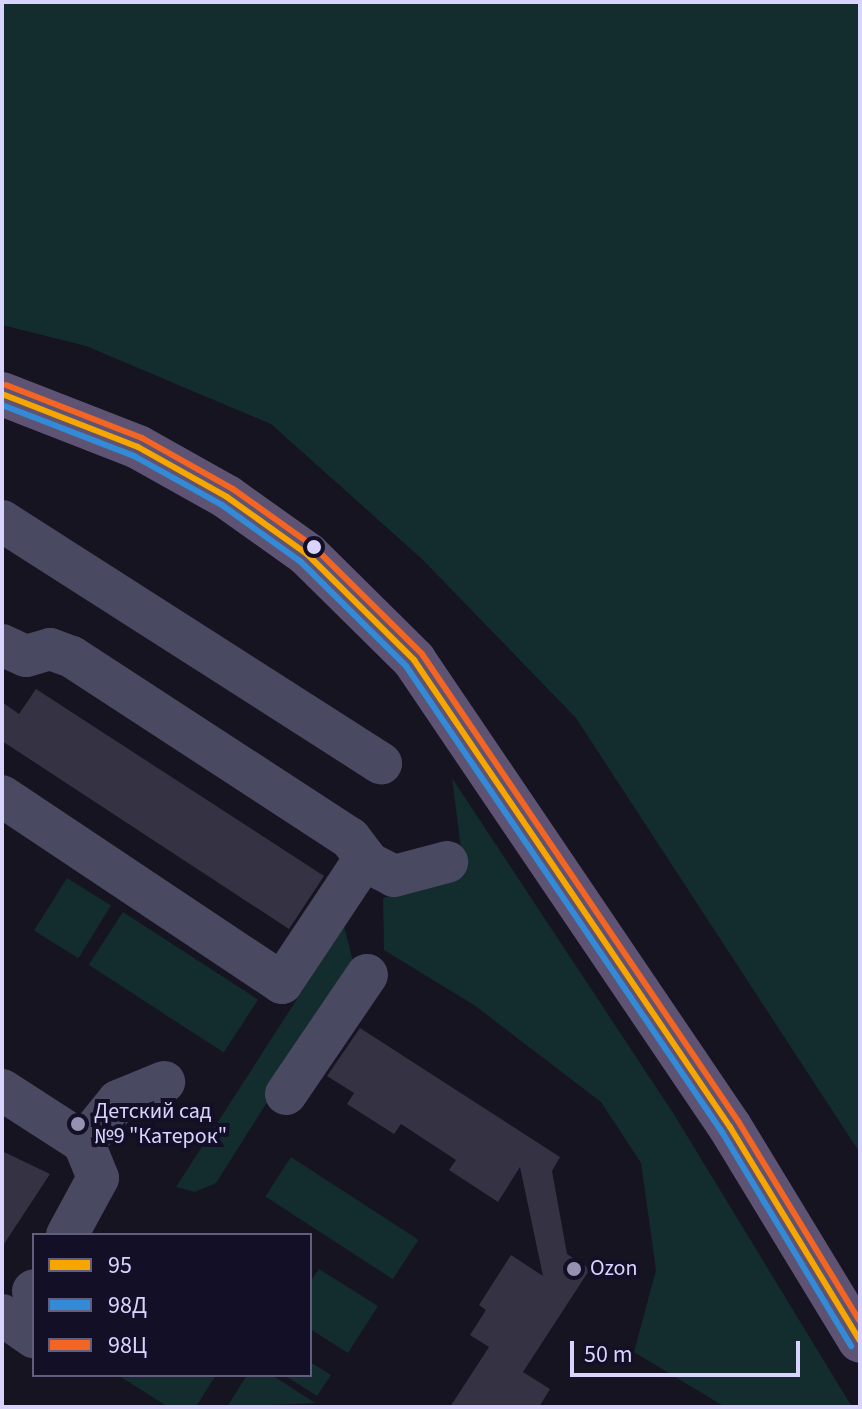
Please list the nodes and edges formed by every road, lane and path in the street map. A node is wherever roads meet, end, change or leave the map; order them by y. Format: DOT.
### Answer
graph roads {
  1 [pos="2,394"];
  2 [pos="2,521"];
  3 [pos="2,645"];
  4 [pos="381,763"];
  5 [pos="2,796"];
  6 [pos="363,860"];
  7 [pos="447,862"];
  8 [pos="367,975"];
  9 [pos="164,1082"];
  10 [pos="2,1090"];
  11 [pos="286,1094"];
  12 [pos="84,1143"];
  13 [pos="68,1233"];
  14 [pos="2,1315"];
  15 [pos="32,1336"];
  16 [pos="860,1341"];
  1 -- 16 [label="main road"];
  2 -- 4 [label="lane"];
  3 -- 6 [label="lane"];
  5 -- 6 [label="lane"];
  6 -- 7 [label="lane"];
  8 -- 11 [label="lane"];
  9 -- 12 [label="lane"];
  10 -- 12 [label="lane"];
  12 -- 13 [label="lane"];
  14 -- 15 [label="lane"];
}
